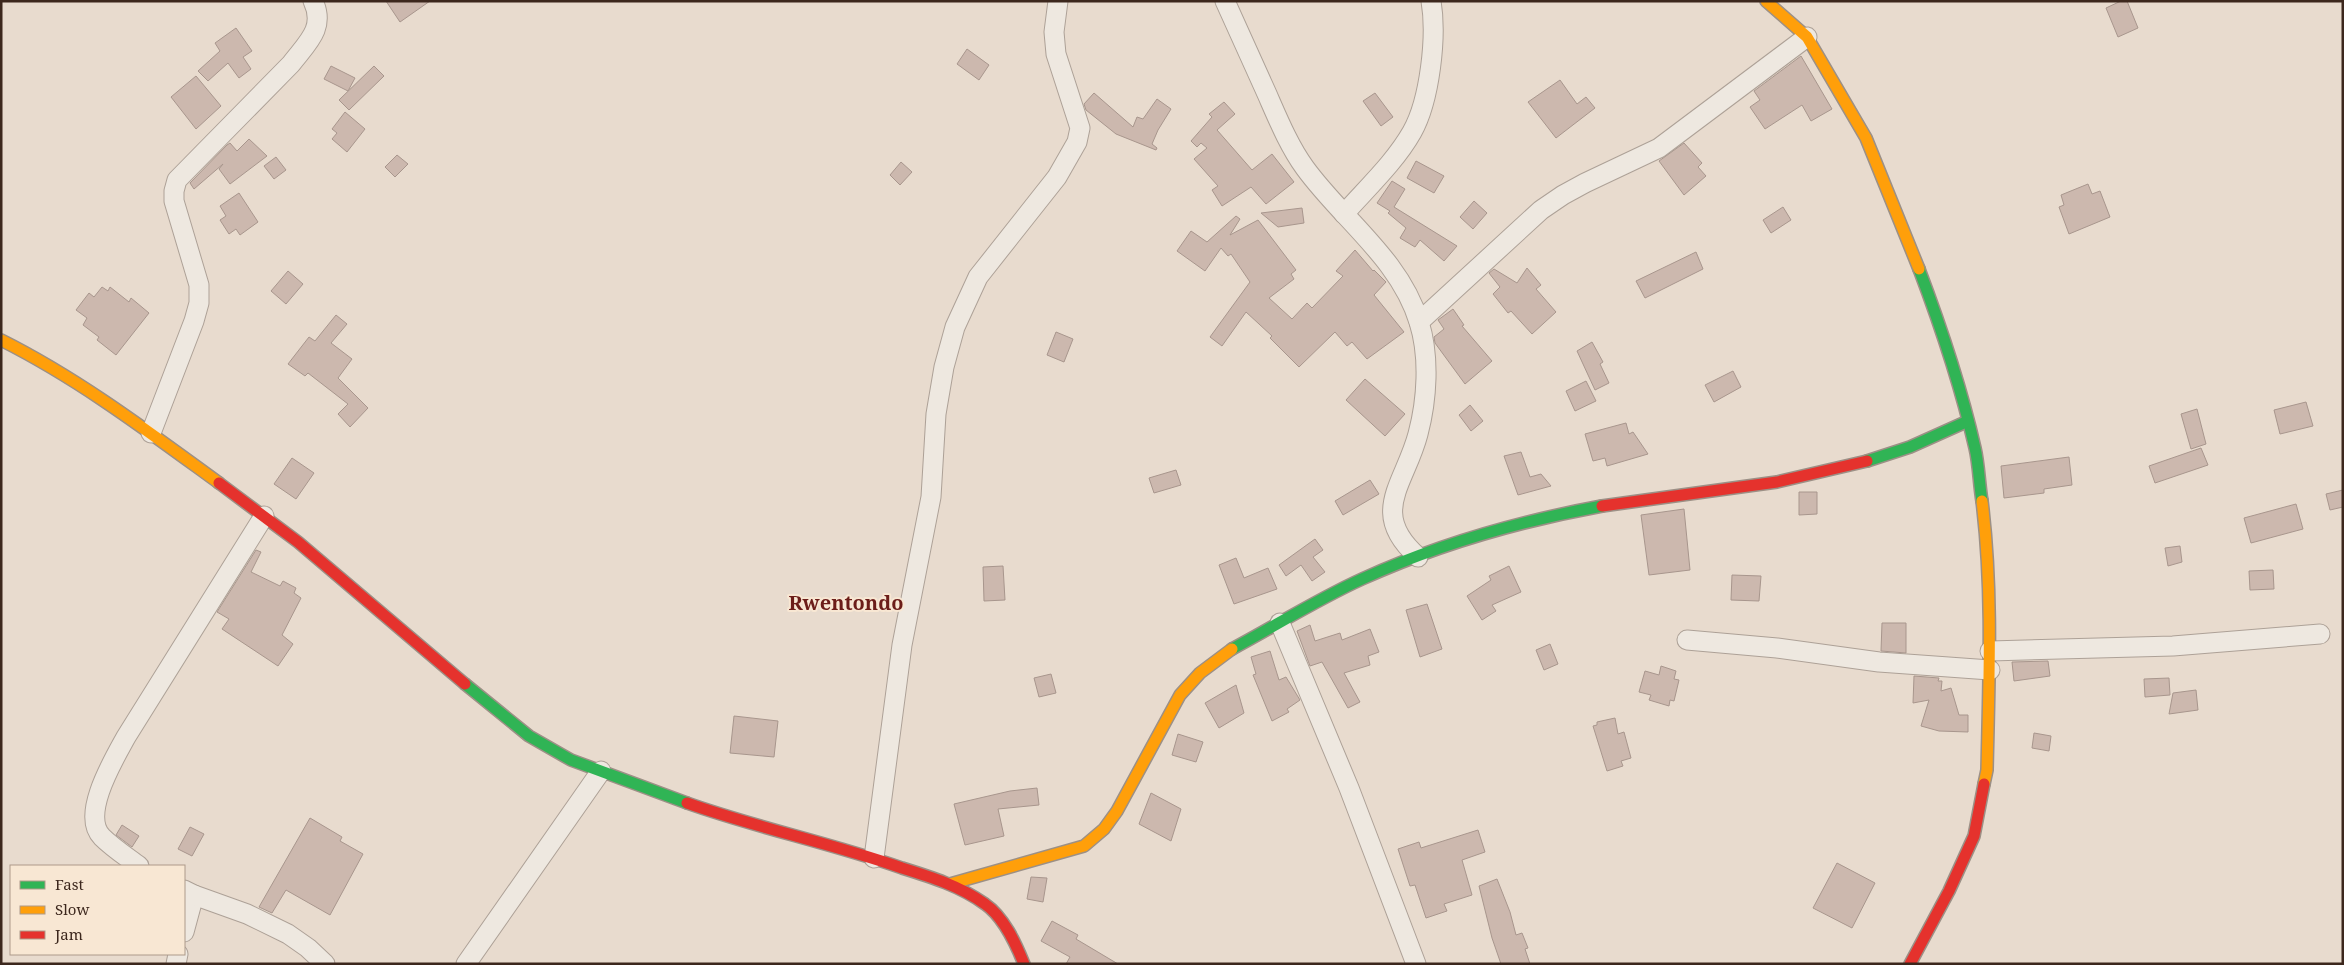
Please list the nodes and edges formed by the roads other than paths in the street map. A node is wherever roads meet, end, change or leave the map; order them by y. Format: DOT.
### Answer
graph roads {
  1 [pos="313,1"];
  2 [pos="1058,1"];
  3 [pos="1225,1"];
  4 [pos="1431,1"];
  5 [pos="1766,1"];
  6 [pos="1807,37"];
  7 [pos="1344,214"];
  8 [pos="1419,322"];
  9 [pos="1,340"];
  10 [pos="1968,421"];
  11 [pos="151,433"];
  12 [pos="264,516"];
  13 [pos="1418,557"];
  14 [pos="1280,623"];
  15 [pos="2320,634"];
  16 [pos="1687,640"];
  17 [pos="1990,660"];
  18 [pos="601,771"];
  19 [pos="874,858"];
  20 [pos="138,865"];
  21 [pos="950,884"];
  22 [pos="189,892"];
  23 [pos="185,924"];
  24 [pos="325,964"];
  25 [pos="466,964"];
  26 [pos="1024,964"];
  27 [pos="1416,964"];
  28 [pos="1910,964"];
  1 -- 11 [label="street"];
  2 -- 19 [label="street"];
  3 -- 7 [label="street"];
  4 -- 7 [label="street"];
  5 -- 6 [label="street"];
  6 -- 8 [label="street"];
  6 -- 10 [label="street"];
  7 -- 8 [label="street"];
  8 -- 13 [label="street"];
  9 -- 11 [label="street"];
  10 -- 13 [label="street"];
  10 -- 17 [label="street"];
  11 -- 12 [label="street"];
  12 -- 18 [label="street"];
  12 -- 20 [label="street"];
  13 -- 14 [label="street"];
  14 -- 21 [label="street"];
  14 -- 27 [label="street"];
  15 -- 17 [label="street"];
  16 -- 17 [label="street"];
  17 -- 28 [label="street"];
  18 -- 19 [label="street"];
  18 -- 25 [label="street"];
  19 -- 21 [label="street"];
  21 -- 26 [label="street"];
  22 -- 23 [label="street"];
  22 -- 24 [label="street"];
}
